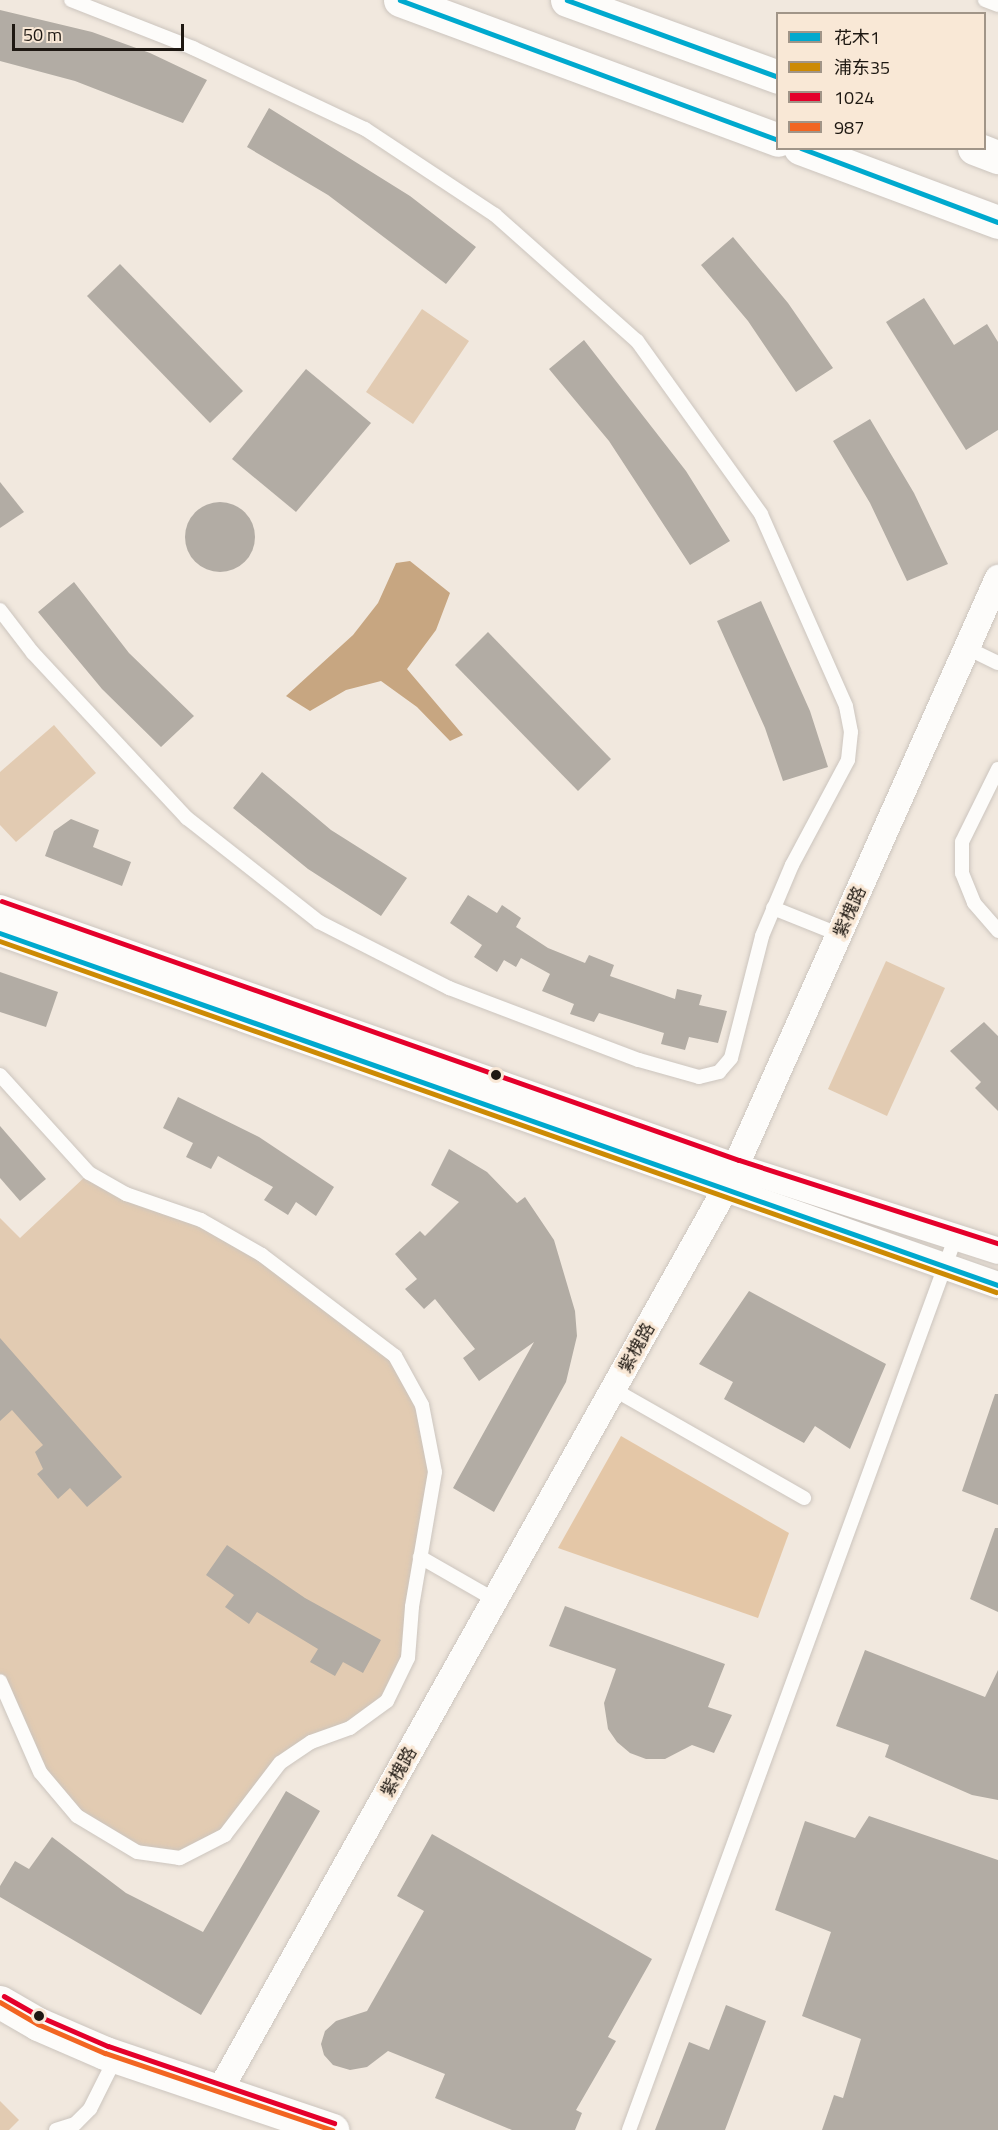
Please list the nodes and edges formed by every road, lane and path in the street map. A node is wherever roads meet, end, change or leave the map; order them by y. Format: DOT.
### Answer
graph roads {
  1 [pos="71,0"];
  2 [pos="400,0"];
  3 [pos="567,0"];
  4 [pos="985,0"];
  5 [pos="998,5"];
  6 [pos="776,77"];
  7 [pos="776,140"];
  8 [pos="806,150"];
  9 [pos="979,150"];
  10 [pos="998,157"];
  11 [pos="998,222"];
  12 [pos="998,578"];
  13 [pos="0,610"];
  14 [pos="967,648"];
  15 [pos="998,663"];
  16 [pos="998,769"];
  17 [pos="0,908"];
  18 [pos="773,908"];
  19 [pos="998,931"];
  20 [pos="0,933"];
  21 [pos="840,935"];
  22 [pos="0,1075"];
  23 [pos="731,1178"];
  24 [pos="956,1236"];
  25 [pos="998,1251"];
  26 [pos="946,1268"];
  27 [pos="998,1285"];
  28 [pos="613,1389"];
  29 [pos="804,1498"];
  30 [pos="420,1557"];
  31 [pos="495,1600"];
  32 [pos="0,1681"];
  33 [pos="0,2002"];
  34 [pos="116,2057"];
  35 [pos="220,2090"];
  36 [pos="56,2130"];
  37 [pos="332,2130"];
  38 [pos="629,2130"];
  1 -- 18 [label="lane"];
  2 -- 7 [label="main road"];
  3 -- 6 [label="main road"];
  4 -- 5 [label="lane"];
  8 -- 11 [label="main road"];
  9 -- 10 [label="main road"];
  12 -- 14 [label="street, 紫槐路"];
  13 -- 18 [label="lane"];
  14 -- 15 [label="lane"];
  14 -- 21 [label="street, 紫槐路"];
  16 -- 19 [label="lane"];
  17 -- 23 [label="street"];
  18 -- 21 [label="lane"];
  20 -- 23 [label="street"];
  21 -- 23 [label="street, 紫槐路"];
  22 -- 30 [label="lane"];
  23 -- 24 [label="street"];
  23 -- 26 [label="street"];
  23 -- 28 [label="street, 紫槐路"];
  24 -- 25 [label="street"];
  24 -- 26 [label="lane"];
  26 -- 27 [label="street"];
  26 -- 38 [label="lane"];
  28 -- 29 [label="lane"];
  28 -- 31 [label="street, 紫槐路"];
  30 -- 31 [label="lane"];
  30 -- 32 [label="lane"];
  31 -- 35 [label="street, 紫槐路"];
  33 -- 34 [label="main road"];
  34 -- 35 [label="main road"];
  34 -- 36 [label="lane"];
  35 -- 37 [label="main road"];
}
